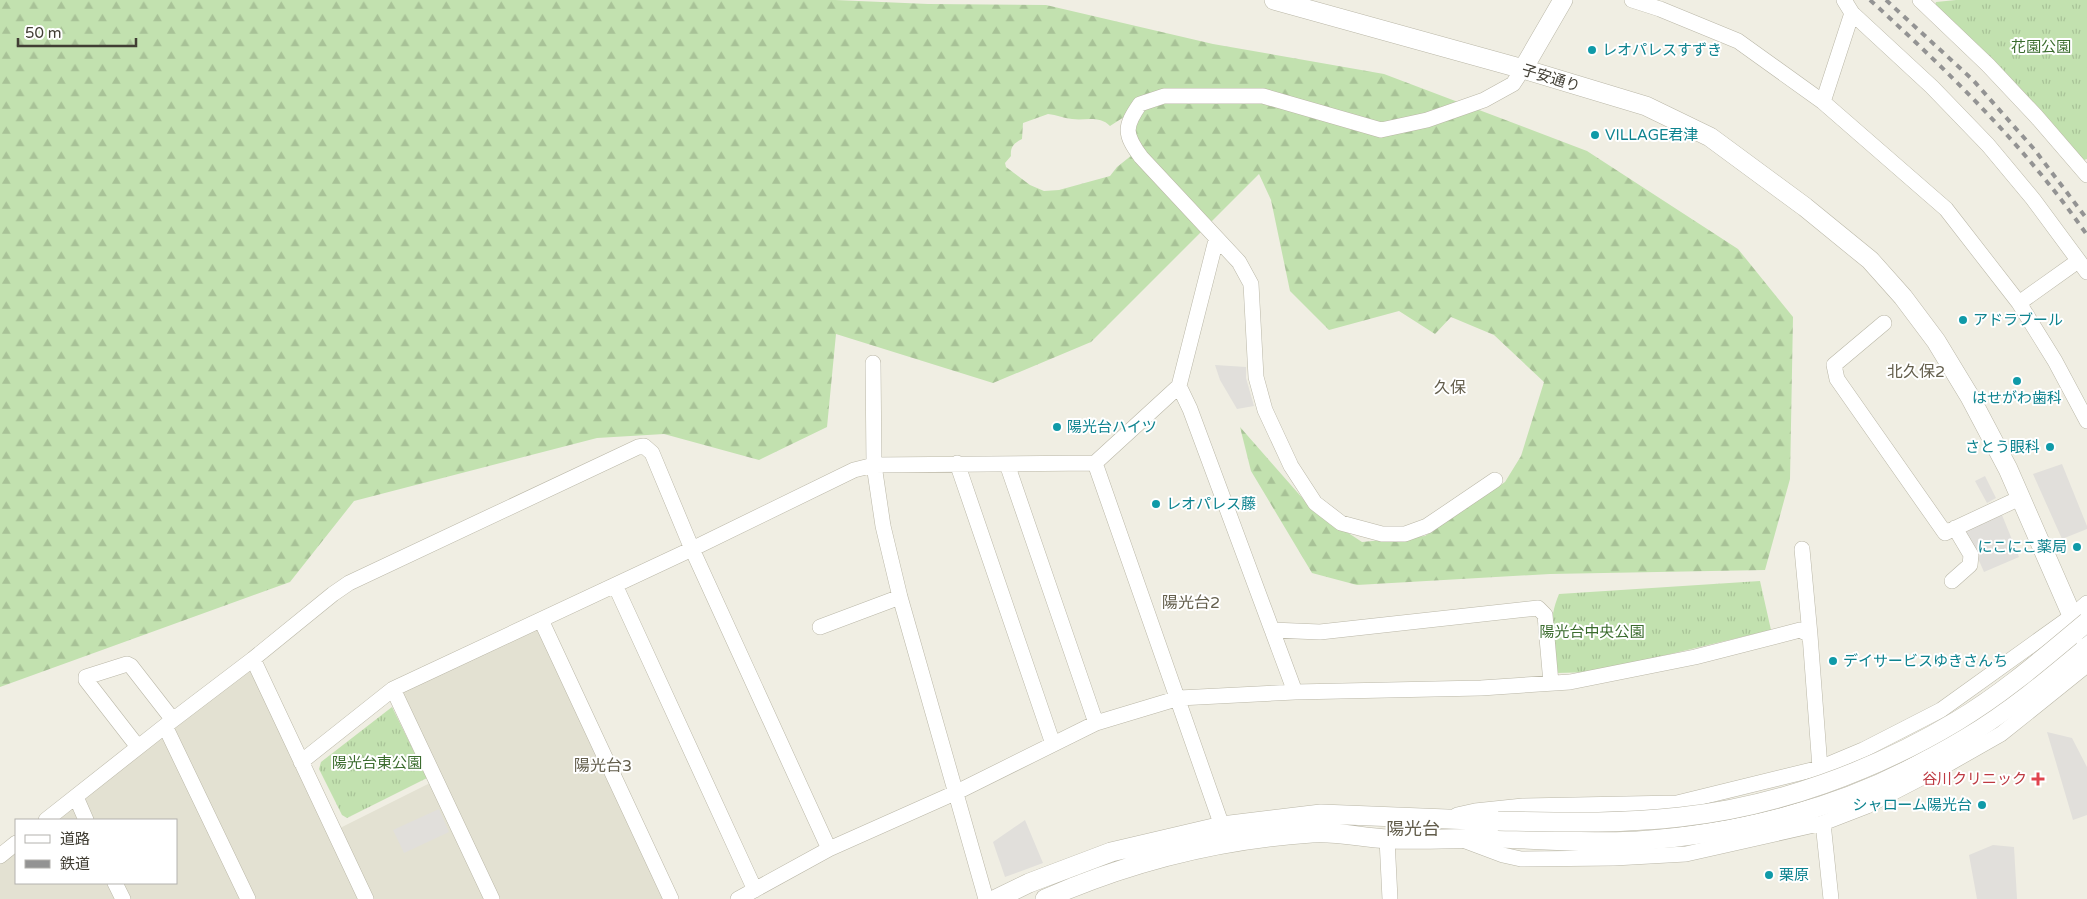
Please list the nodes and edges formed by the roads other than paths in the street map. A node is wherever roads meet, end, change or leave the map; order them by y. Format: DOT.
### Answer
graph roads {
  1 [pos="1274,0"];
  2 [pos="1563,0"];
  3 [pos="1632,0"];
  4 [pos="1844,0"];
  5 [pos="1920,0"];
  6 [pos="1300,3"];
  7 [pos="1663,5"];
  8 [pos="1852,13"];
  9 [pos="1523,69"];
  10 [pos="1823,102"];
  11 [pos="2085,169"];
  12 [pos="1216,240"];
  13 [pos="2082,267"];
  14 [pos="2019,303"];
  15 [pos="1884,323"];
  16 [pos="873,363"];
  17 [pos="1178,386"];
  18 [pos="2087,421"];
  19 [pos="1095,462"];
  20 [pos="957,464"];
  21 [pos="1007,464"];
  22 [pos="874,465"];
  23 [pos="1495,480"];
  24 [pos="2020,498"];
  25 [pos="1955,528"];
  26 [pos="692,549"];
  27 [pos="1802,549"];
  28 [pos="1952,580"];
  29 [pos="615,585"];
  30 [pos="900,597"];
  31 [pos="2087,603"];
  32 [pos="2080,619"];
  33 [pos="541,620"];
  34 [pos="820,627"];
  35 [pos="1272,630"];
  36 [pos="1810,635"];
  37 [pos="2087,648"];
  38 [pos="253,659"];
  39 [pos="2087,665"];
  40 [pos="1551,683"];
  41 [pos="393,689"];
  42 [pos="1295,692"];
  43 [pos="1178,698"];
  44 [pos="169,723"];
  45 [pos="1096,723"];
  46 [pos="1053,744"];
  47 [pos="138,747"];
  48 [pos="302,762"];
  49 [pos="1820,768"];
  50 [pos="957,792"];
  51 [pos="76,797"];
  52 [pos="47,819"];
  53 [pos="86,819"];
  54 [pos="1441,819"];
  55 [pos="1823,822"];
  56 [pos="1222,826"];
  57 [pos="1499,830"];
  58 [pos="1387,839"];
  59 [pos="1461,839"];
  60 [pos="15,844"];
  61 [pos="829,849"];
  62 [pos="0,856"];
  63 [pos="116,884"];
  64 [pos="755,890"];
  65 [pos="123,899"];
  66 [pos="248,899"];
  67 [pos="366,899"];
  68 [pos="492,899"];
  69 [pos="670,899"];
  70 [pos="738,899"];
  71 [pos="986,899"];
  72 [pos="996,899"];
  73 [pos="1045,899"];
  74 [pos="1390,899"];
  75 [pos="1832,899"];
  1 -- 6 [label="street, 子安通り"];
  2 -- 9 [label="street"];
  3 -- 7 [label="street"];
  4 -- 8 [label="street"];
  5 -- 11 [label="street"];
  6 -- 9 [label="street, 子安通り"];
  7 -- 10 [label="street"];
  8 -- 10 [label="street"];
  8 -- 13 [label="street"];
  9 -- 12 [label="street"];
  9 -- 24 [label="street, 子安通り"];
  10 -- 14 [label="street"];
  12 -- 17 [label="street"];
  12 -- 23 [label="street"];
  13 -- 14 [label="street"];
  14 -- 18 [label="street"];
  15 -- 25 [label="street"];
  16 -- 22 [label="street"];
  17 -- 19 [label="street"];
  17 -- 35 [label="street"];
  19 -- 21 [label="street"];
  19 -- 43 [label="street"];
  20 -- 21 [label="street"];
  20 -- 22 [label="street"];
  20 -- 46 [label="street"];
  21 -- 45 [label="street"];
  22 -- 26 [label="street"];
  22 -- 30 [label="street"];
  24 -- 25 [label="street"];
  24 -- 32 [label="street, 子安通り"];
  25 -- 28 [label="street"];
  26 -- 29 [label="street"];
  26 -- 38 [label="street"];
  26 -- 61 [label="street"];
  27 -- 36 [label="street"];
  29 -- 33 [label="street"];
  29 -- 64 [label="street"];
  30 -- 34 [label="street"];
  30 -- 50 [label="street"];
  31 -- 32 [label="street"];
  32 -- 37 [label="street, 子安通り"];
  32 -- 49 [label="street"];
  32 -- 57 [label="street, bridge"];
  33 -- 41 [label="street"];
  33 -- 69 [label="street"];
  35 -- 40 [label="street"];
  35 -- 42 [label="street"];
  36 -- 40 [label="street"];
  36 -- 49 [label="street"];
  37 -- 57 [label="street"];
  38 -- 44 [label="street"];
  38 -- 48 [label="street"];
  39 -- 55 [label="street"];
  40 -- 42 [label="street"];
  41 -- 48 [label="street"];
  41 -- 68 [label="street"];
  42 -- 43 [label="street"];
  43 -- 45 [label="street"];
  43 -- 56 [label="street"];
  44 -- 47 [label="street"];
  44 -- 47 [label="street"];
  44 -- 66 [label="street"];
  45 -- 46 [label="street"];
  46 -- 50 [label="street"];
  47 -- 51 [label="street"];
  48 -- 67 [label="street"];
  49 -- 54 [label="street"];
  50 -- 61 [label="street"];
  50 -- 71 [label="street"];
  51 -- 52 [label="street"];
  51 -- 53 [label="street"];
  54 -- 56 [label="street"];
  54 -- 57 [label="street"];
  55 -- 59 [label="street"];
  55 -- 75 [label="street"];
  56 -- 72 [label="street"];
  57 -- 59 [label="street"];
  58 -- 59 [label="street"];
  58 -- 73 [label="street"];
  58 -- 74 [label="street"];
  60 -- 62 [label="street"];
  61 -- 64 [label="street"];
  63 -- 65 [label="street"];
  64 -- 70 [label="street"];
}
